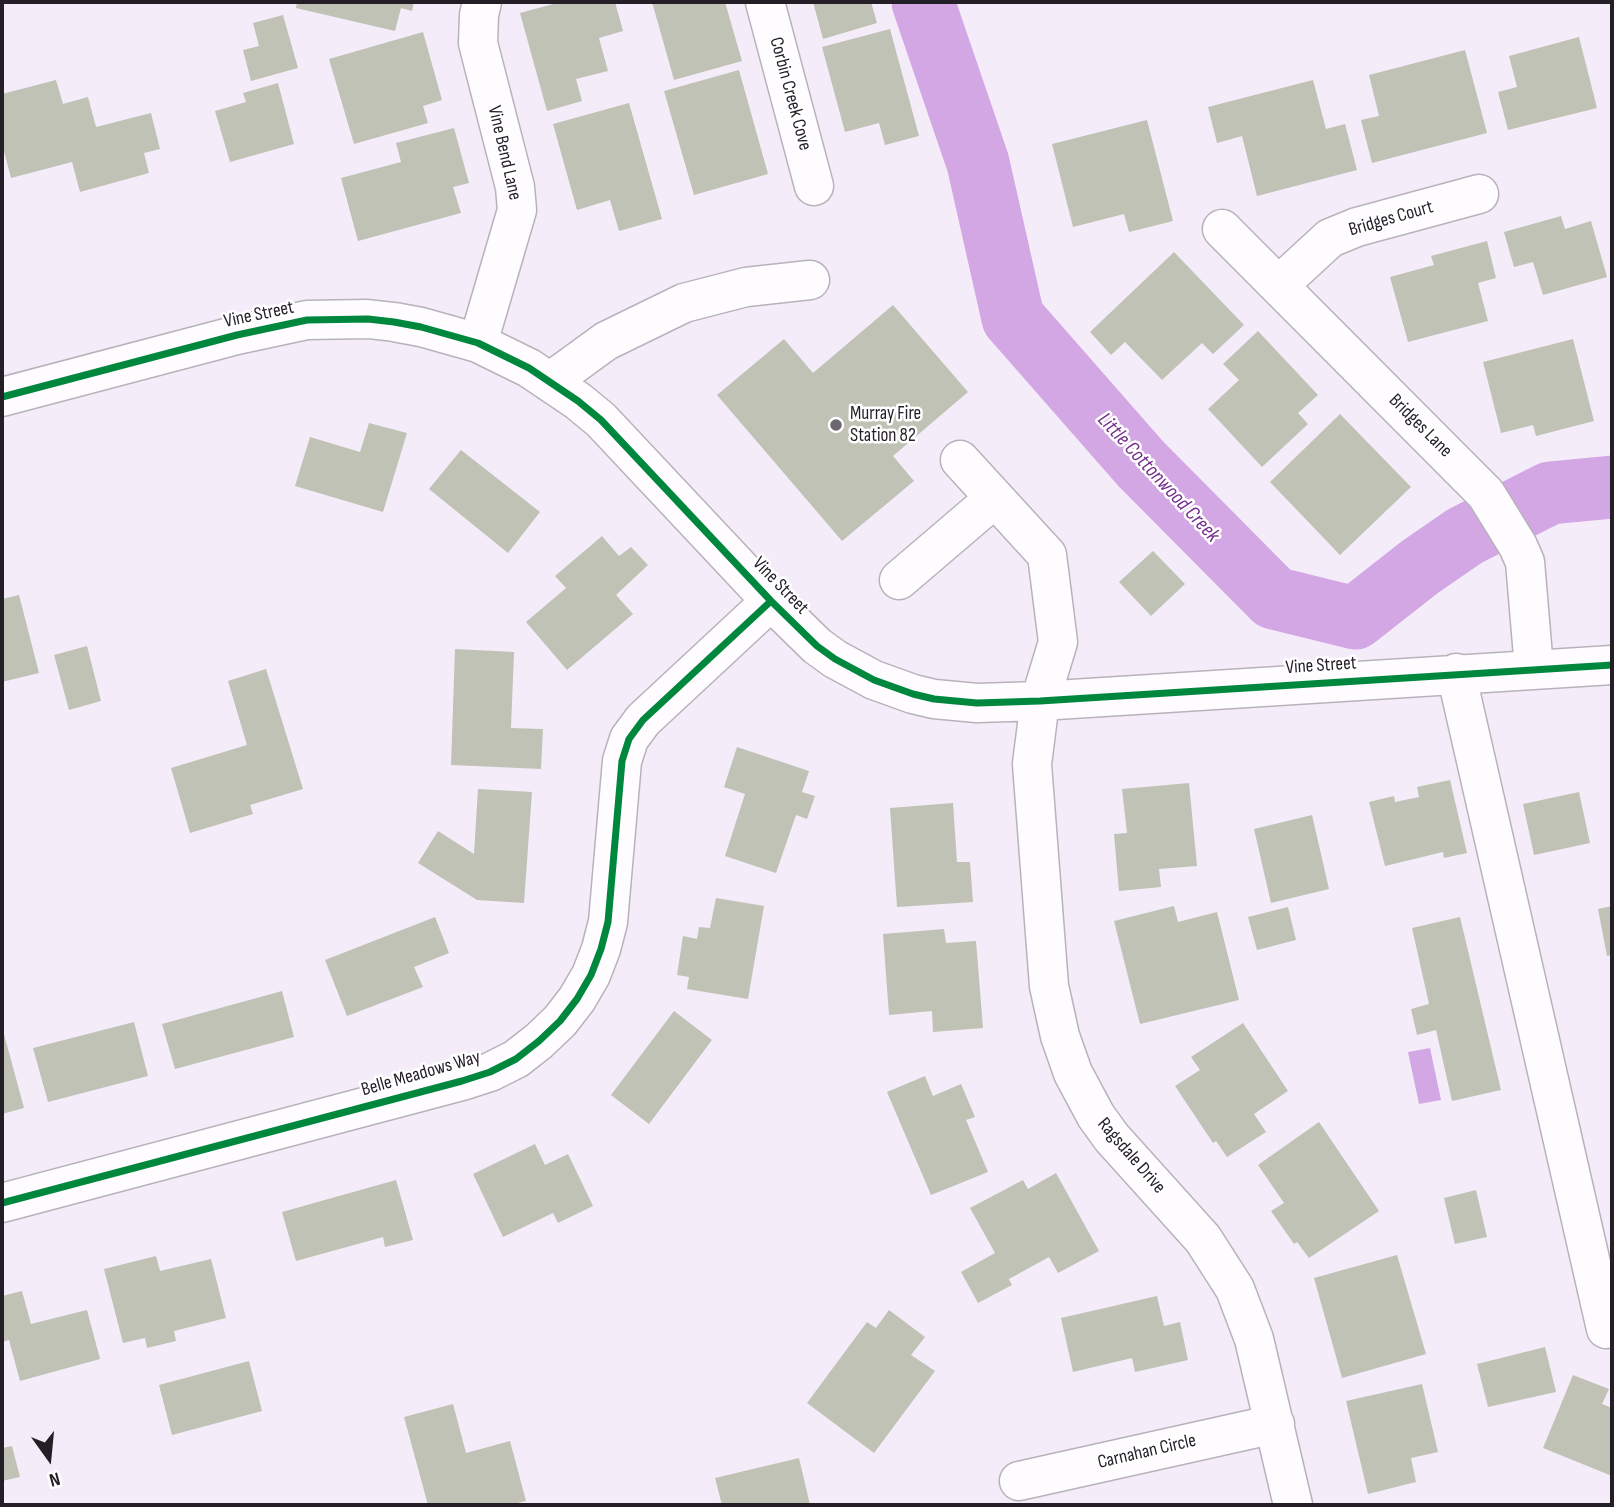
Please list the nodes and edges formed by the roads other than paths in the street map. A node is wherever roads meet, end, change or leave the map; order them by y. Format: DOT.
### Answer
graph roads {
  1 [pos="482,2"];
  2 [pos="765,2"];
  3 [pos="814,186"];
  4 [pos="1479,194"];
  5 [pos="1222,229"];
  6 [pos="810,280"];
  7 [pos="1279,285"];
  8 [pos="478,343"];
  9 [pos="551,381"];
  10 [pos="2,397"];
  11 [pos="960,460"];
  12 [pos="995,498"];
  13 [pos="900,580"];
  14 [pos="771,601"];
  15 [pos="1612,665"];
  16 [pos="1534,668"];
  17 [pos="1456,673"];
  18 [pos="1040,701"];
  19 [pos="2,1203"];
  20 [pos="1606,1329"];
  21 [pos="1275,1424"];
  22 [pos="1019,1481"];
  23 [pos="1293,1505"];
  1 -- 8 [label="street, Vine Bend Lane"];
  2 -- 3 [label="street, Corbin Creek Cove"];
  4 -- 7 [label="street, Bridges Court"];
  5 -- 7 [label="street, Bridges Lane"];
  6 -- 9 [label="street"];
  7 -- 16 [label="street, Bridges Lane"];
  8 -- 9 [label="street, Vine Street"];
  8 -- 10 [label="street, Vine Street"];
  9 -- 14 [label="street, Vine Street"];
  11 -- 12 [label="street, Ragsdale Drive"];
  12 -- 13 [label="street"];
  12 -- 18 [label="street, Ragsdale Drive"];
  14 -- 18 [label="street, Vine Street"];
  14 -- 19 [label="street, Belle Meadows Way"];
  15 -- 16 [label="street, Vine Street"];
  16 -- 17 [label="street, Vine Street"];
  17 -- 18 [label="street, Vine Street"];
  17 -- 20 [label="street"];
  18 -- 21 [label="street, Ragsdale Drive"];
  21 -- 22 [label="street, Carnahan Circle"];
  21 -- 23 [label="street, Ragsdale Drive"];
}
